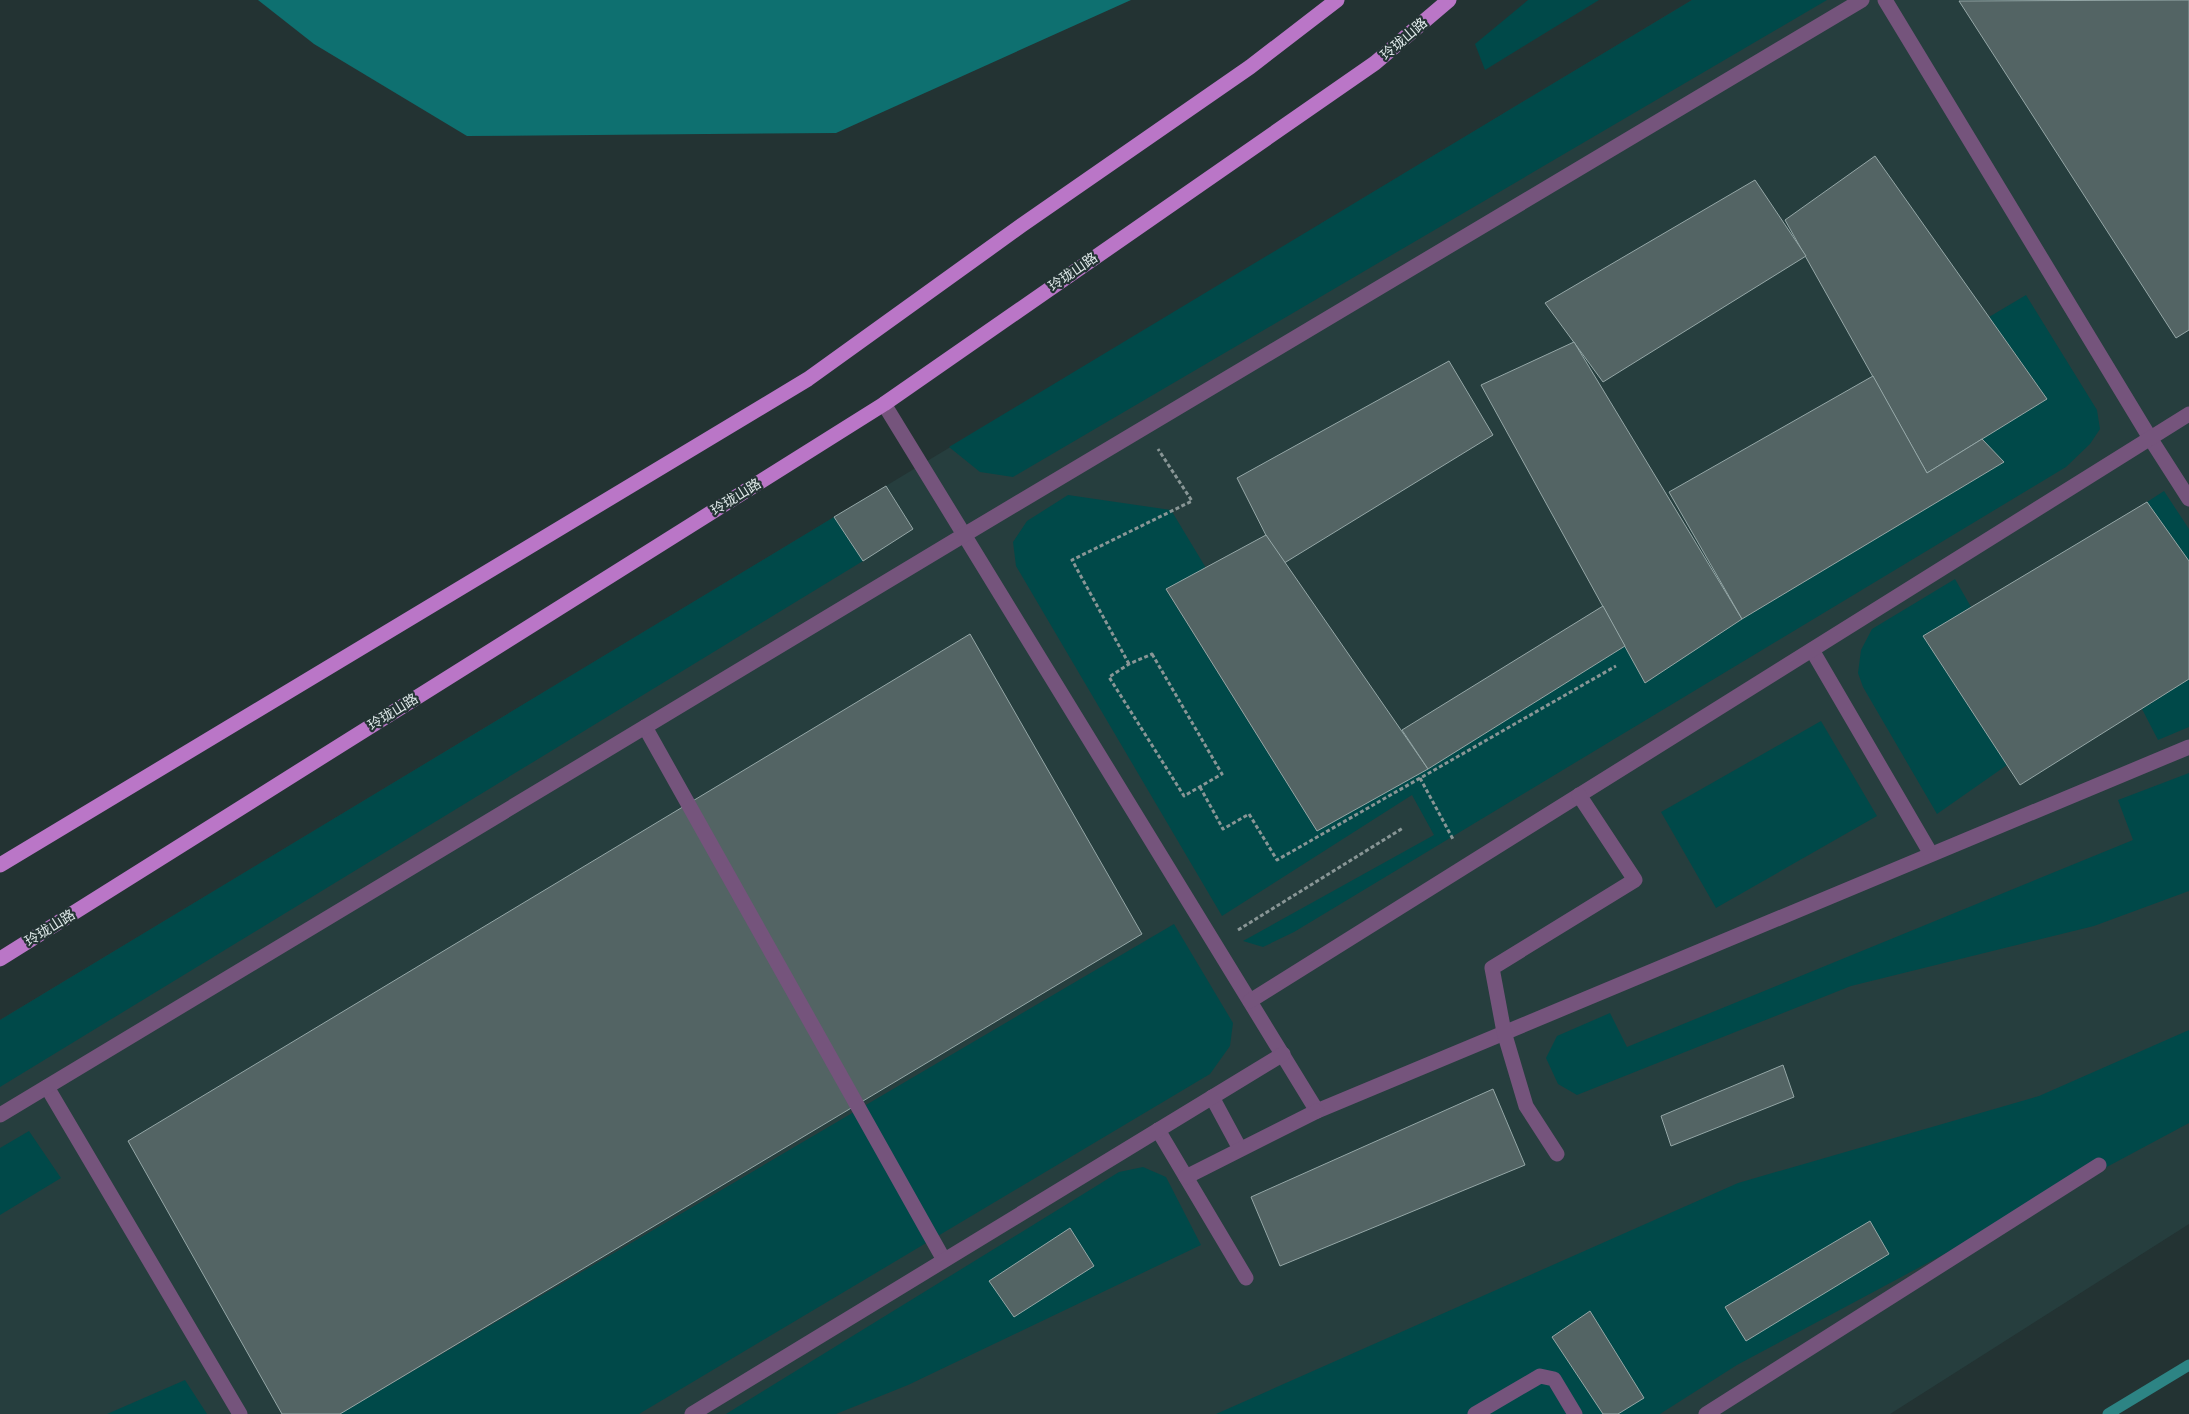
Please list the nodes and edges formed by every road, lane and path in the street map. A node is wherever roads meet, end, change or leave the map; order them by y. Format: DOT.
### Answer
graph roads {
  1 [pos="1337,0"];
  2 [pos="1449,0"];
  3 [pos="1862,0"];
  4 [pos="1885,0"];
  5 [pos="884,404"];
  6 [pos="2189,414"];
  7 [pos="1144,427"];
  8 [pos="2150,438"];
  9 [pos="2189,499"];
  10 [pos="964,535"];
  11 [pos="1812,650"];
  12 [pos="1129,664"];
  13 [pos="1616,666"];
  14 [pos="645,727"];
  15 [pos="2189,747"];
  16 [pos="1420,778"];
  17 [pos="1200,787"];
  18 [pos="1579,795"];
  19 [pos="1403,828"];
  20 [pos="1931,854"];
  21 [pos="0,865"];
  22 [pos="1468,865"];
  23 [pos="1215,944"];
  24 [pos="0,959"];
  25 [pos="1250,1001"];
  26 [pos="1504,1032"];
  27 [pos="1283,1054"];
  28 [pos="47,1087"];
  29 [pos="1212,1097"];
  30 [pos="1317,1110"];
  31 [pos="0,1115"];
  32 [pos="1158,1130"];
  33 [pos="1240,1149"];
  34 [pos="1556,1154"];
  35 [pos="2099,1165"];
  36 [pos="1186,1176"];
  37 [pos="944,1260"];
  38 [pos="1246,1278"];
  39 [pos="240,1414"];
  40 [pos="692,1414"];
  41 [pos="1475,1414"];
  42 [pos="1575,1414"];
  43 [pos="1706,1414"];
  1 -- 21 [label="main road"];
  2 -- 5 [label="main road, 玲珑山路"];
  3 -- 7 [label="lane"];
  4 -- 8 [label="lane"];
  5 -- 10 [label="lane"];
  5 -- 24 [label="main road, 玲珑山路"];
  6 -- 8 [label="lane"];
  7 -- 10 [label="lane"];
  7 -- 12 [label="path"];
  8 -- 9 [label="lane"];
  8 -- 11 [label="lane"];
  10 -- 14 [label="lane"];
  10 -- 23 [label="lane"];
  11 -- 18 [label="lane"];
  11 -- 20 [label="lane"];
  12 -- 17 [label="path"];
  12 -- 17 [label="path"];
  13 -- 16 [label="path"];
  14 -- 28 [label="lane"];
  14 -- 37 [label="lane"];
  15 -- 20 [label="lane"];
  16 -- 17 [label="path"];
  16 -- 22 [label="path"];
  18 -- 22 [label="lane"];
  18 -- 26 [label="lane"];
  19 -- 23 [label="path"];
  20 -- 26 [label="lane"];
  22 -- 25 [label="lane"];
  23 -- 25 [label="lane"];
  25 -- 27 [label="lane"];
  26 -- 30 [label="lane"];
  26 -- 34 [label="lane"];
  27 -- 29 [label="lane"];
  27 -- 30 [label="lane"];
  28 -- 31 [label="lane"];
  28 -- 39 [label="lane"];
  29 -- 32 [label="lane"];
  29 -- 33 [label="lane"];
  30 -- 33 [label="lane"];
  32 -- 36 [label="lane"];
  32 -- 37 [label="lane"];
  33 -- 36 [label="lane"];
  35 -- 43 [label="lane"];
  36 -- 38 [label="lane"];
  37 -- 40 [label="lane"];
  41 -- 42 [label="lane"];
}
